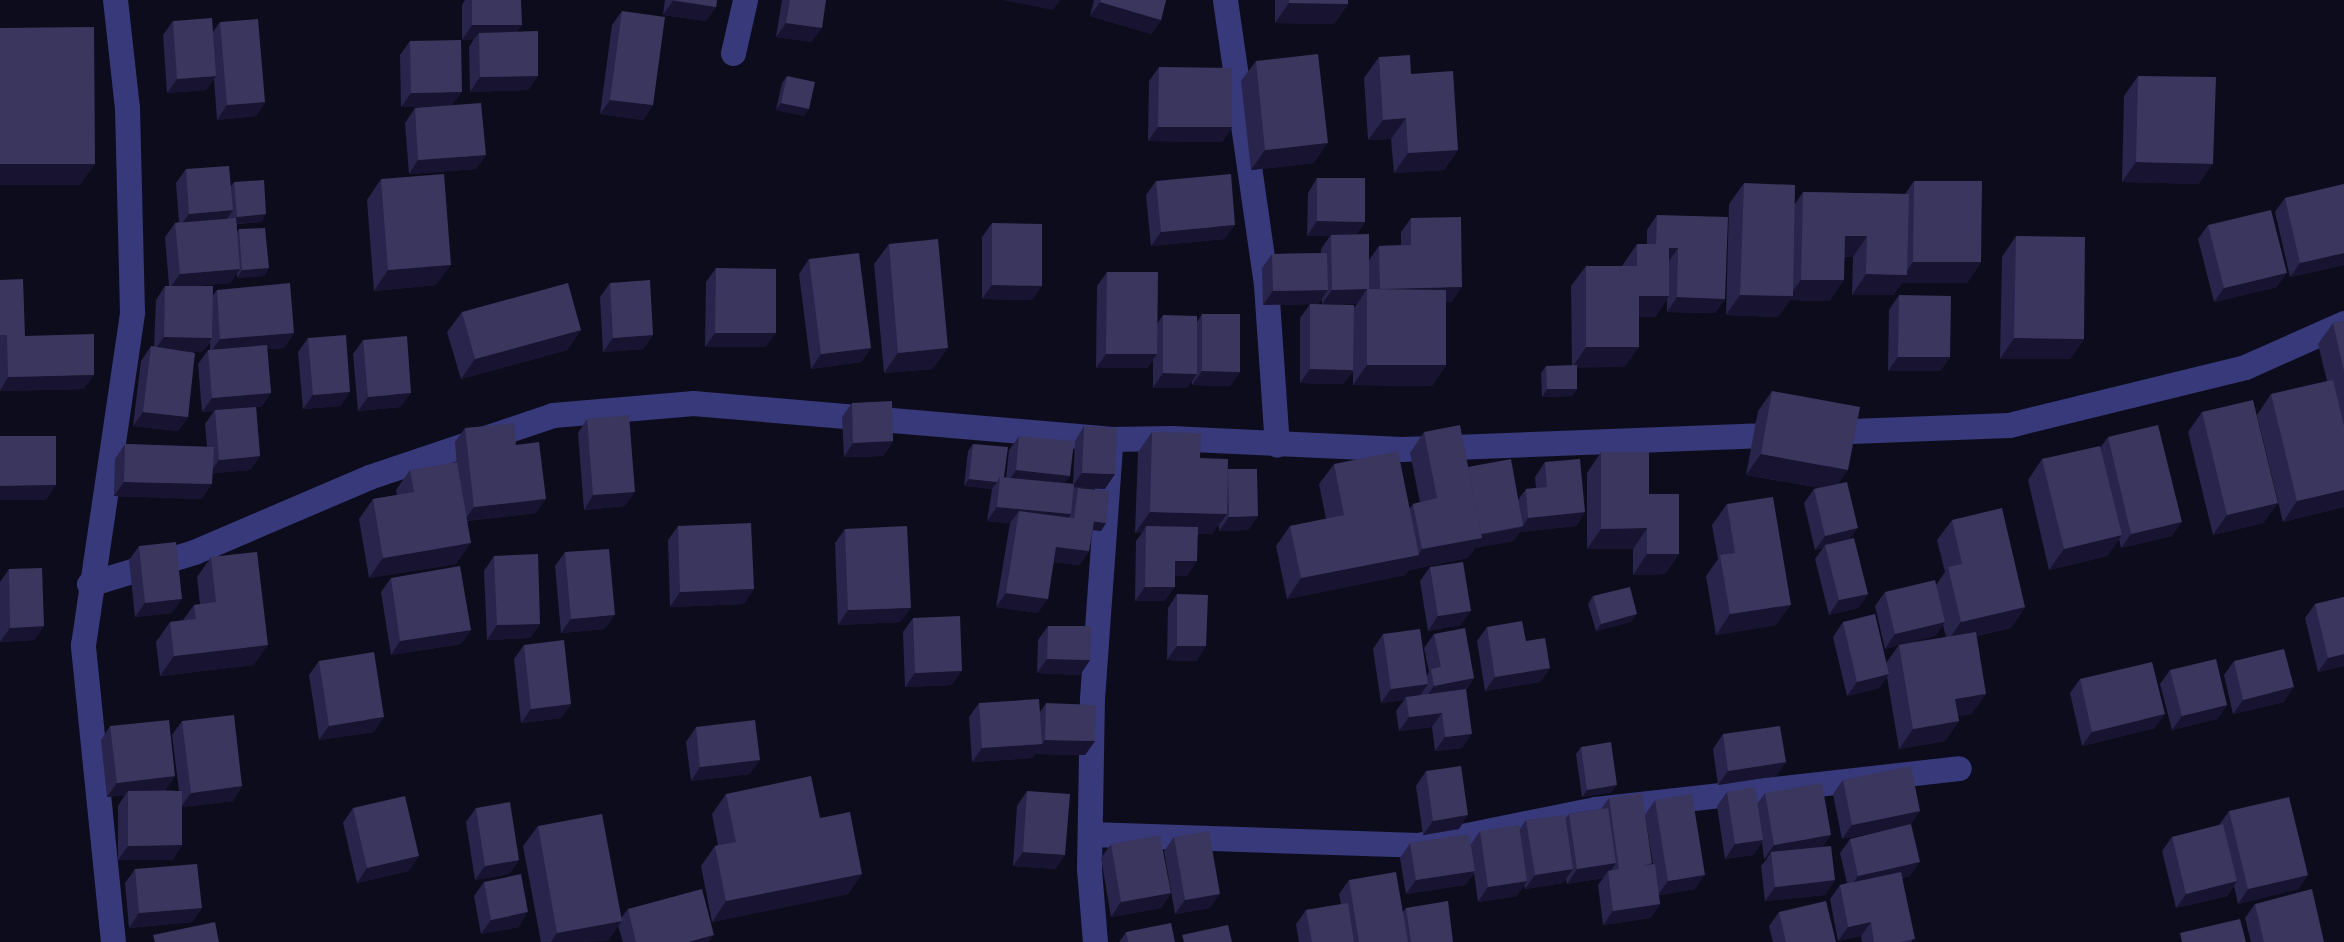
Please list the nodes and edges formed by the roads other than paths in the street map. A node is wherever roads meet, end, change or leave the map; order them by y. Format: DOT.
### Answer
graph roads {
  1 [pos="115,0"];
  2 [pos="745,0"];
  3 [pos="1220,2"];
  4 [pos="733,53"];
  5 [pos="2344,323"];
  6 [pos="1109,439"];
  7 [pos="1277,446"];
  8 [pos="89,584"];
  9 [pos="1960,768"];
  10 [pos="1090,834"];
  11 [pos="112,942"];
  12 [pos="1095,942"];
  1 -- 8 [label="street"];
  2 -- 4 [label="street"];
  3 -- 7 [label="street"];
  5 -- 7 [label="street"];
  6 -- 7 [label="street"];
  6 -- 8 [label="street"];
  6 -- 10 [label="street"];
  8 -- 11 [label="street"];
  9 -- 10 [label="street"];
  10 -- 12 [label="street"];
}
